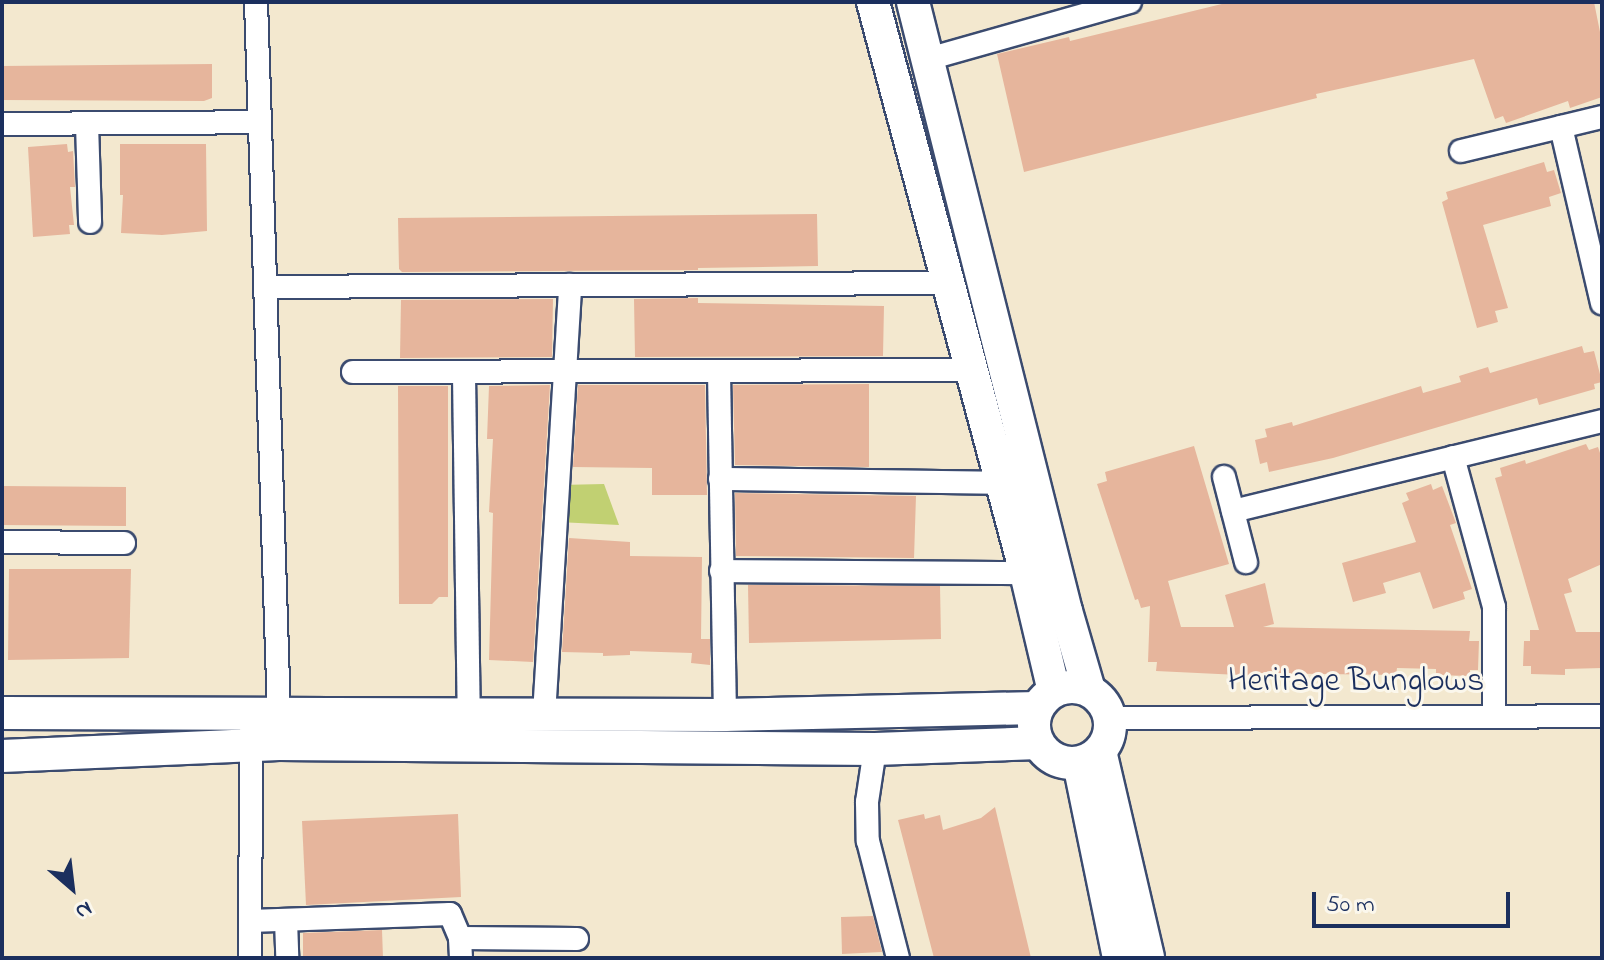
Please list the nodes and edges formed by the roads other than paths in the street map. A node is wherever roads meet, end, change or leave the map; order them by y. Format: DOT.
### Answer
graph roads {
  1 [pos="256,2"];
  2 [pos="873,2"];
  3 [pos="913,2"];
  4 [pos="1130,2"];
  5 [pos="928,59"];
  6 [pos="1602,117"];
  7 [pos="260,122"];
  8 [pos="2,124"];
  9 [pos="87,124"];
  10 [pos="1561,127"];
  11 [pos="1461,151"];
  12 [pos="90,222"];
  13 [pos="948,283"];
  14 [pos="570,285"];
  15 [pos="265,287"];
  16 [pos="1602,303"];
  17 [pos="972,370"];
  18 [pos="353,372"];
  19 [pos="719,372"];
  20 [pos="565,373"];
  21 [pos="464,374"];
  22 [pos="1602,421"];
  23 [pos="1453,457"];
  24 [pos="1224,477"];
  25 [pos="720,479"];
  26 [pos="1002,483"];
  27 [pos="1233,511"];
  28 [pos="2,542"];
  29 [pos="124,543"];
  30 [pos="1246,562"];
  31 [pos="721,571"];
  32 [pos="1026,573"];
  33 [pos="1089,690"];
  34 [pos="1045,700"];
  35 [pos="2,713"];
  36 [pos="469,713"];
  37 [pos="544,715"];
  38 [pos="725,715"];
  39 [pos="1494,716"];
  40 [pos="1602,716"];
  41 [pos="1110,718"];
  42 [pos="260,724"];
  43 [pos="1038,743"];
  44 [pos="875,749"];
  45 [pos="2,756"];
  46 [pos="1090,757"];
  47 [pos="286,920"];
  48 [pos="250,921"];
  49 [pos="577,939"];
  50 [pos="461,948"];
  51 [pos="250,958"];
  52 [pos="287,958"];
  53 [pos="898,958"];
  54 [pos="1119,958"];
  55 [pos="1148,958"];
  1 -- 7 [label="street"];
  2 -- 13 [label="street"];
  3 -- 5 [label="street"];
  4 -- 5 [label="street"];
  5 -- 33 [label="street"];
  6 -- 10 [label="street"];
  7 -- 9 [label="street"];
  7 -- 15 [label="street"];
  8 -- 9 [label="street"];
  9 -- 12 [label="street"];
  10 -- 11 [label="street"];
  10 -- 16 [label="street"];
  13 -- 14 [label="street"];
  13 -- 17 [label="street"];
  14 -- 15 [label="street"];
  14 -- 20 [label="street"];
  15 -- 42 [label="street"];
  17 -- 19 [label="street"];
  17 -- 26 [label="street"];
  18 -- 21 [label="street"];
  19 -- 20 [label="street"];
  19 -- 25 [label="street"];
  20 -- 21 [label="street"];
  20 -- 37 [label="street"];
  21 -- 36 [label="street"];
  22 -- 23 [label="street"];
  23 -- 27 [label="street"];
  23 -- 39 [label="street"];
  24 -- 27 [label="street"];
  25 -- 26 [label="street"];
  25 -- 31 [label="street"];
  26 -- 32 [label="street"];
  27 -- 30 [label="street"];
  28 -- 29 [label="street"];
  31 -- 32 [label="street"];
  31 -- 38 [label="street"];
  32 -- 34 [label="street"];
  33 -- 34 [label="street"];
  33 -- 41 [label="street"];
  34 -- 38 [label="street"];
  34 -- 43 [label="street"];
  35 -- 42 [label="street"];
  36 -- 37 [label="street"];
  36 -- 42 [label="street"];
  37 -- 38 [label="street"];
  39 -- 40 [label="street, Heritage Bunglows"];
  39 -- 41 [label="street, Heritage Bunglows"];
  41 -- 46 [label="street"];
  42 -- 44 [label="street"];
  42 -- 45 [label="street"];
  42 -- 48 [label="street"];
  43 -- 44 [label="street"];
  43 -- 46 [label="street"];
  44 -- 53 [label="street"];
  46 -- 54 [label="street"];
  46 -- 55 [label="street"];
  47 -- 48 [label="street"];
  47 -- 50 [label="street"];
  47 -- 52 [label="street"];
  48 -- 51 [label="street"];
  49 -- 50 [label="street"];
}
